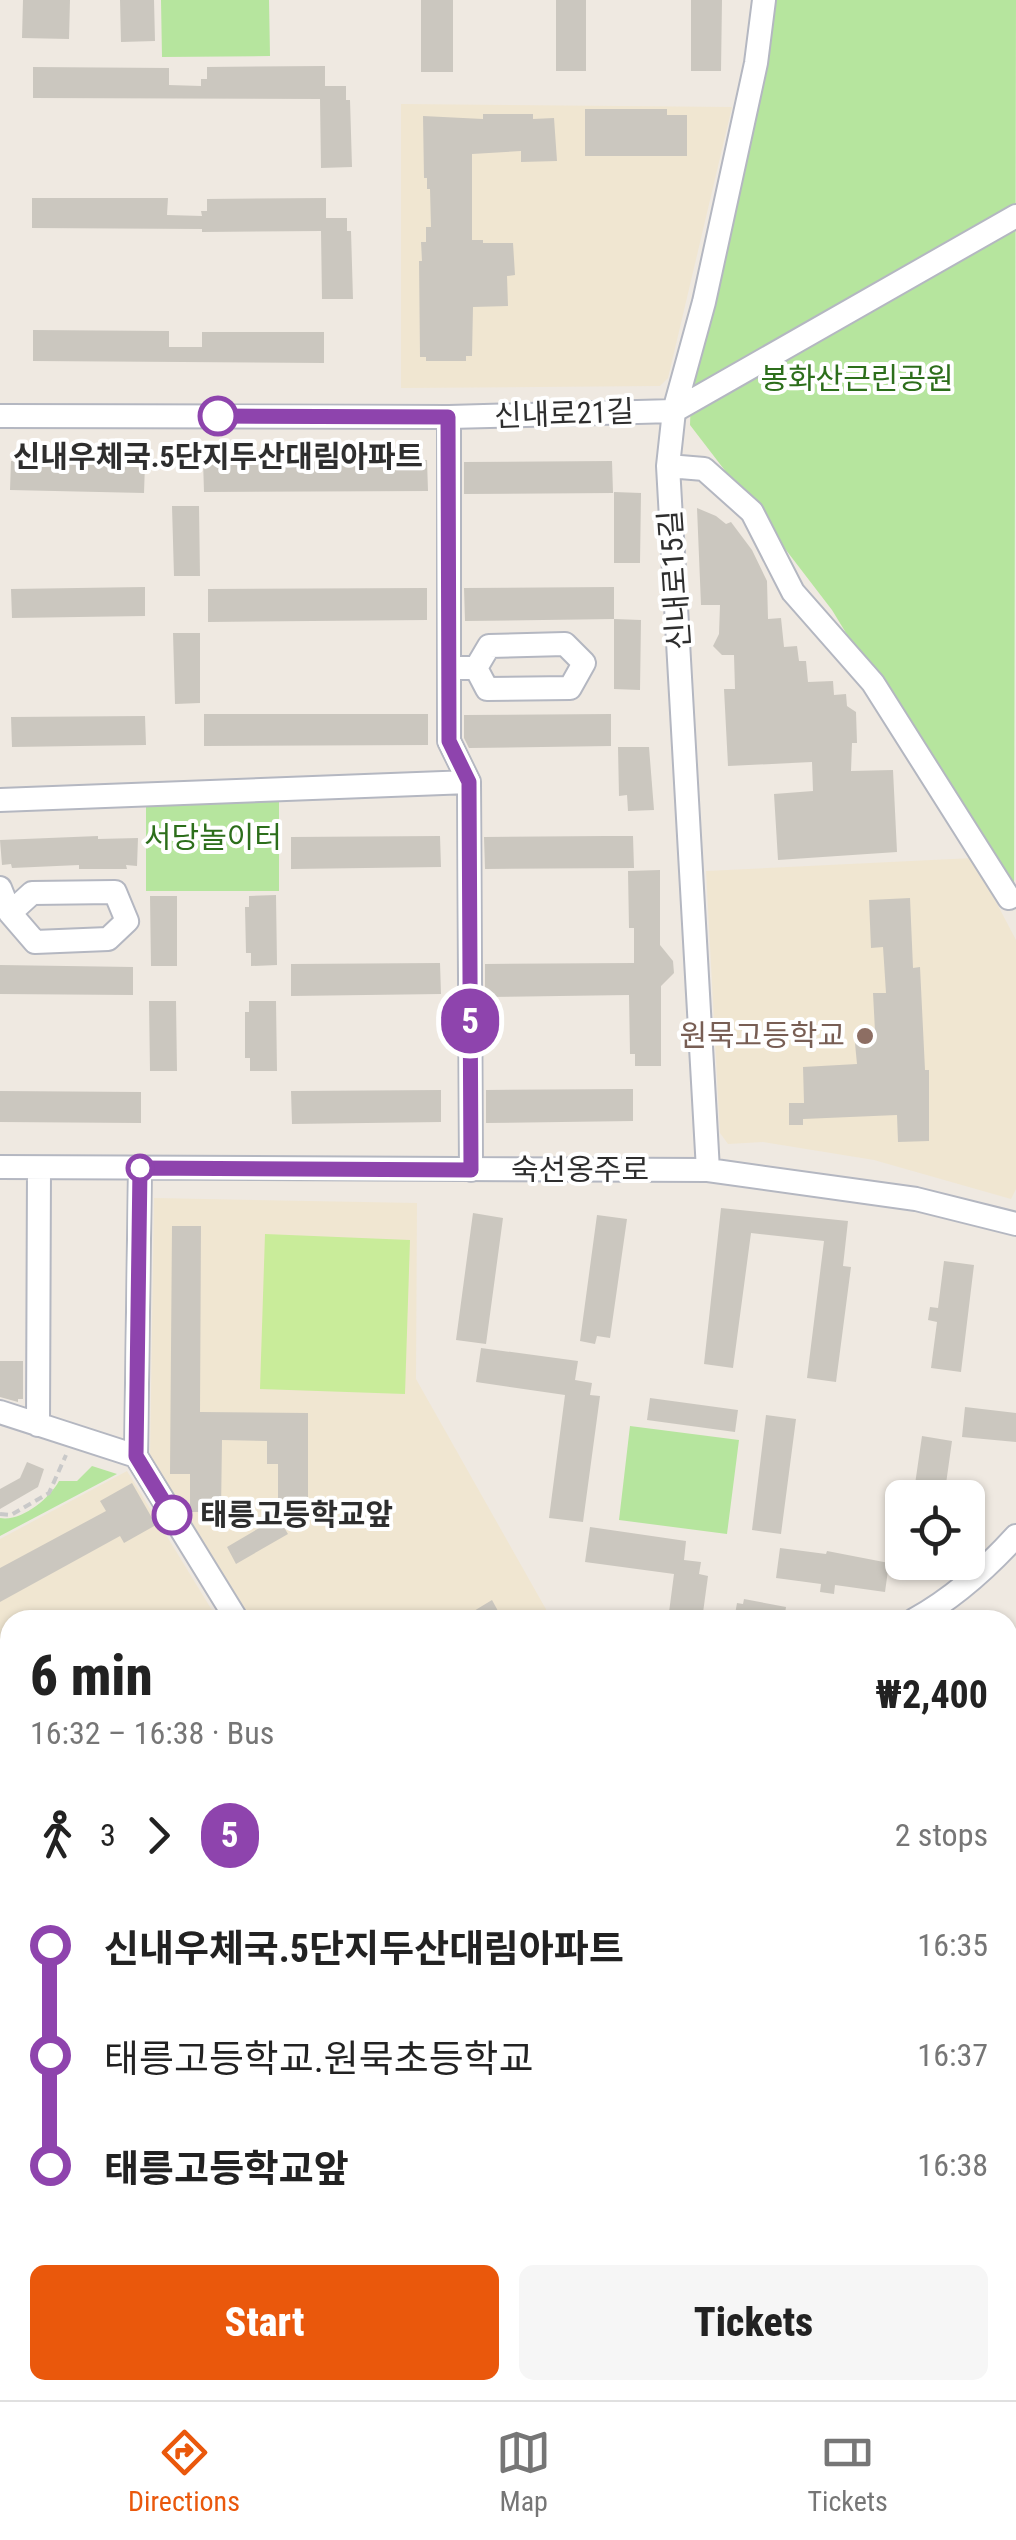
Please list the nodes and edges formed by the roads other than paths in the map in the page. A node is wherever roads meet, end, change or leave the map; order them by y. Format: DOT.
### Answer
graph roads {
  1 [pos="764,0"];
  2 [pos="1016,216"];
  3 [pos="674,411"];
  4 [pos="0,416"];
  5 [pos="448,417"];
  6 [pos="668,466"];
  7 [pos="449,668"];
  8 [pos="476,668"];
  9 [pos="469,782"];
  10 [pos="0,800"];
  11 [pos="0,888"];
  12 [pos="1008,898"];
  13 [pos="10,913"];
  14 [pos="0,1168"];
  15 [pos="39,1168"];
  16 [pos="140,1168"];
  17 [pos="471,1170"];
  18 [pos="708,1170"];
  19 [pos="1016,1224"];
  20 [pos="0,1412"];
  21 [pos="38,1425"];
  22 [pos="136,1456"];
  23 [pos="1016,1536"];
  24 [pos="1005,1565"];
  25 [pos="231,1610"];
  26 [pos="932,1610"];
  1 -- 3 [label="street, 신내로15길"];
  2 -- 3 [label="street, 신내로21길"];
  3 -- 5 [label="street, 신내로21길"];
  3 -- 6 [label="street, 신내로15길"];
  4 -- 5 [label="street, 신내로21길"];
  5 -- 7 [label="street"];
  6 -- 12 [label="street"];
  6 -- 18 [label="street, 신내로15길"];
  7 -- 8 [label="street"];
  7 -- 9 [label="street"];
  9 -- 10 [label="street"];
  9 -- 17 [label="street"];
  11 -- 13 [label="street"];
  14 -- 15 [label="street, 숙선옹주로"];
  15 -- 16 [label="street, 숙선옹주로"];
  15 -- 21 [label="street"];
  16 -- 17 [label="street, 숙선옹주로"];
  16 -- 22 [label="street"];
  17 -- 18 [label="street, 숙선옹주로"];
  18 -- 19 [label="street, 숙선옹주로"];
  20 -- 21 [label="street"];
  21 -- 22 [label="street"];
  22 -- 25 [label="street"];
  23 -- 24 [label="street"];
  24 -- 26 [label="street"];
}
